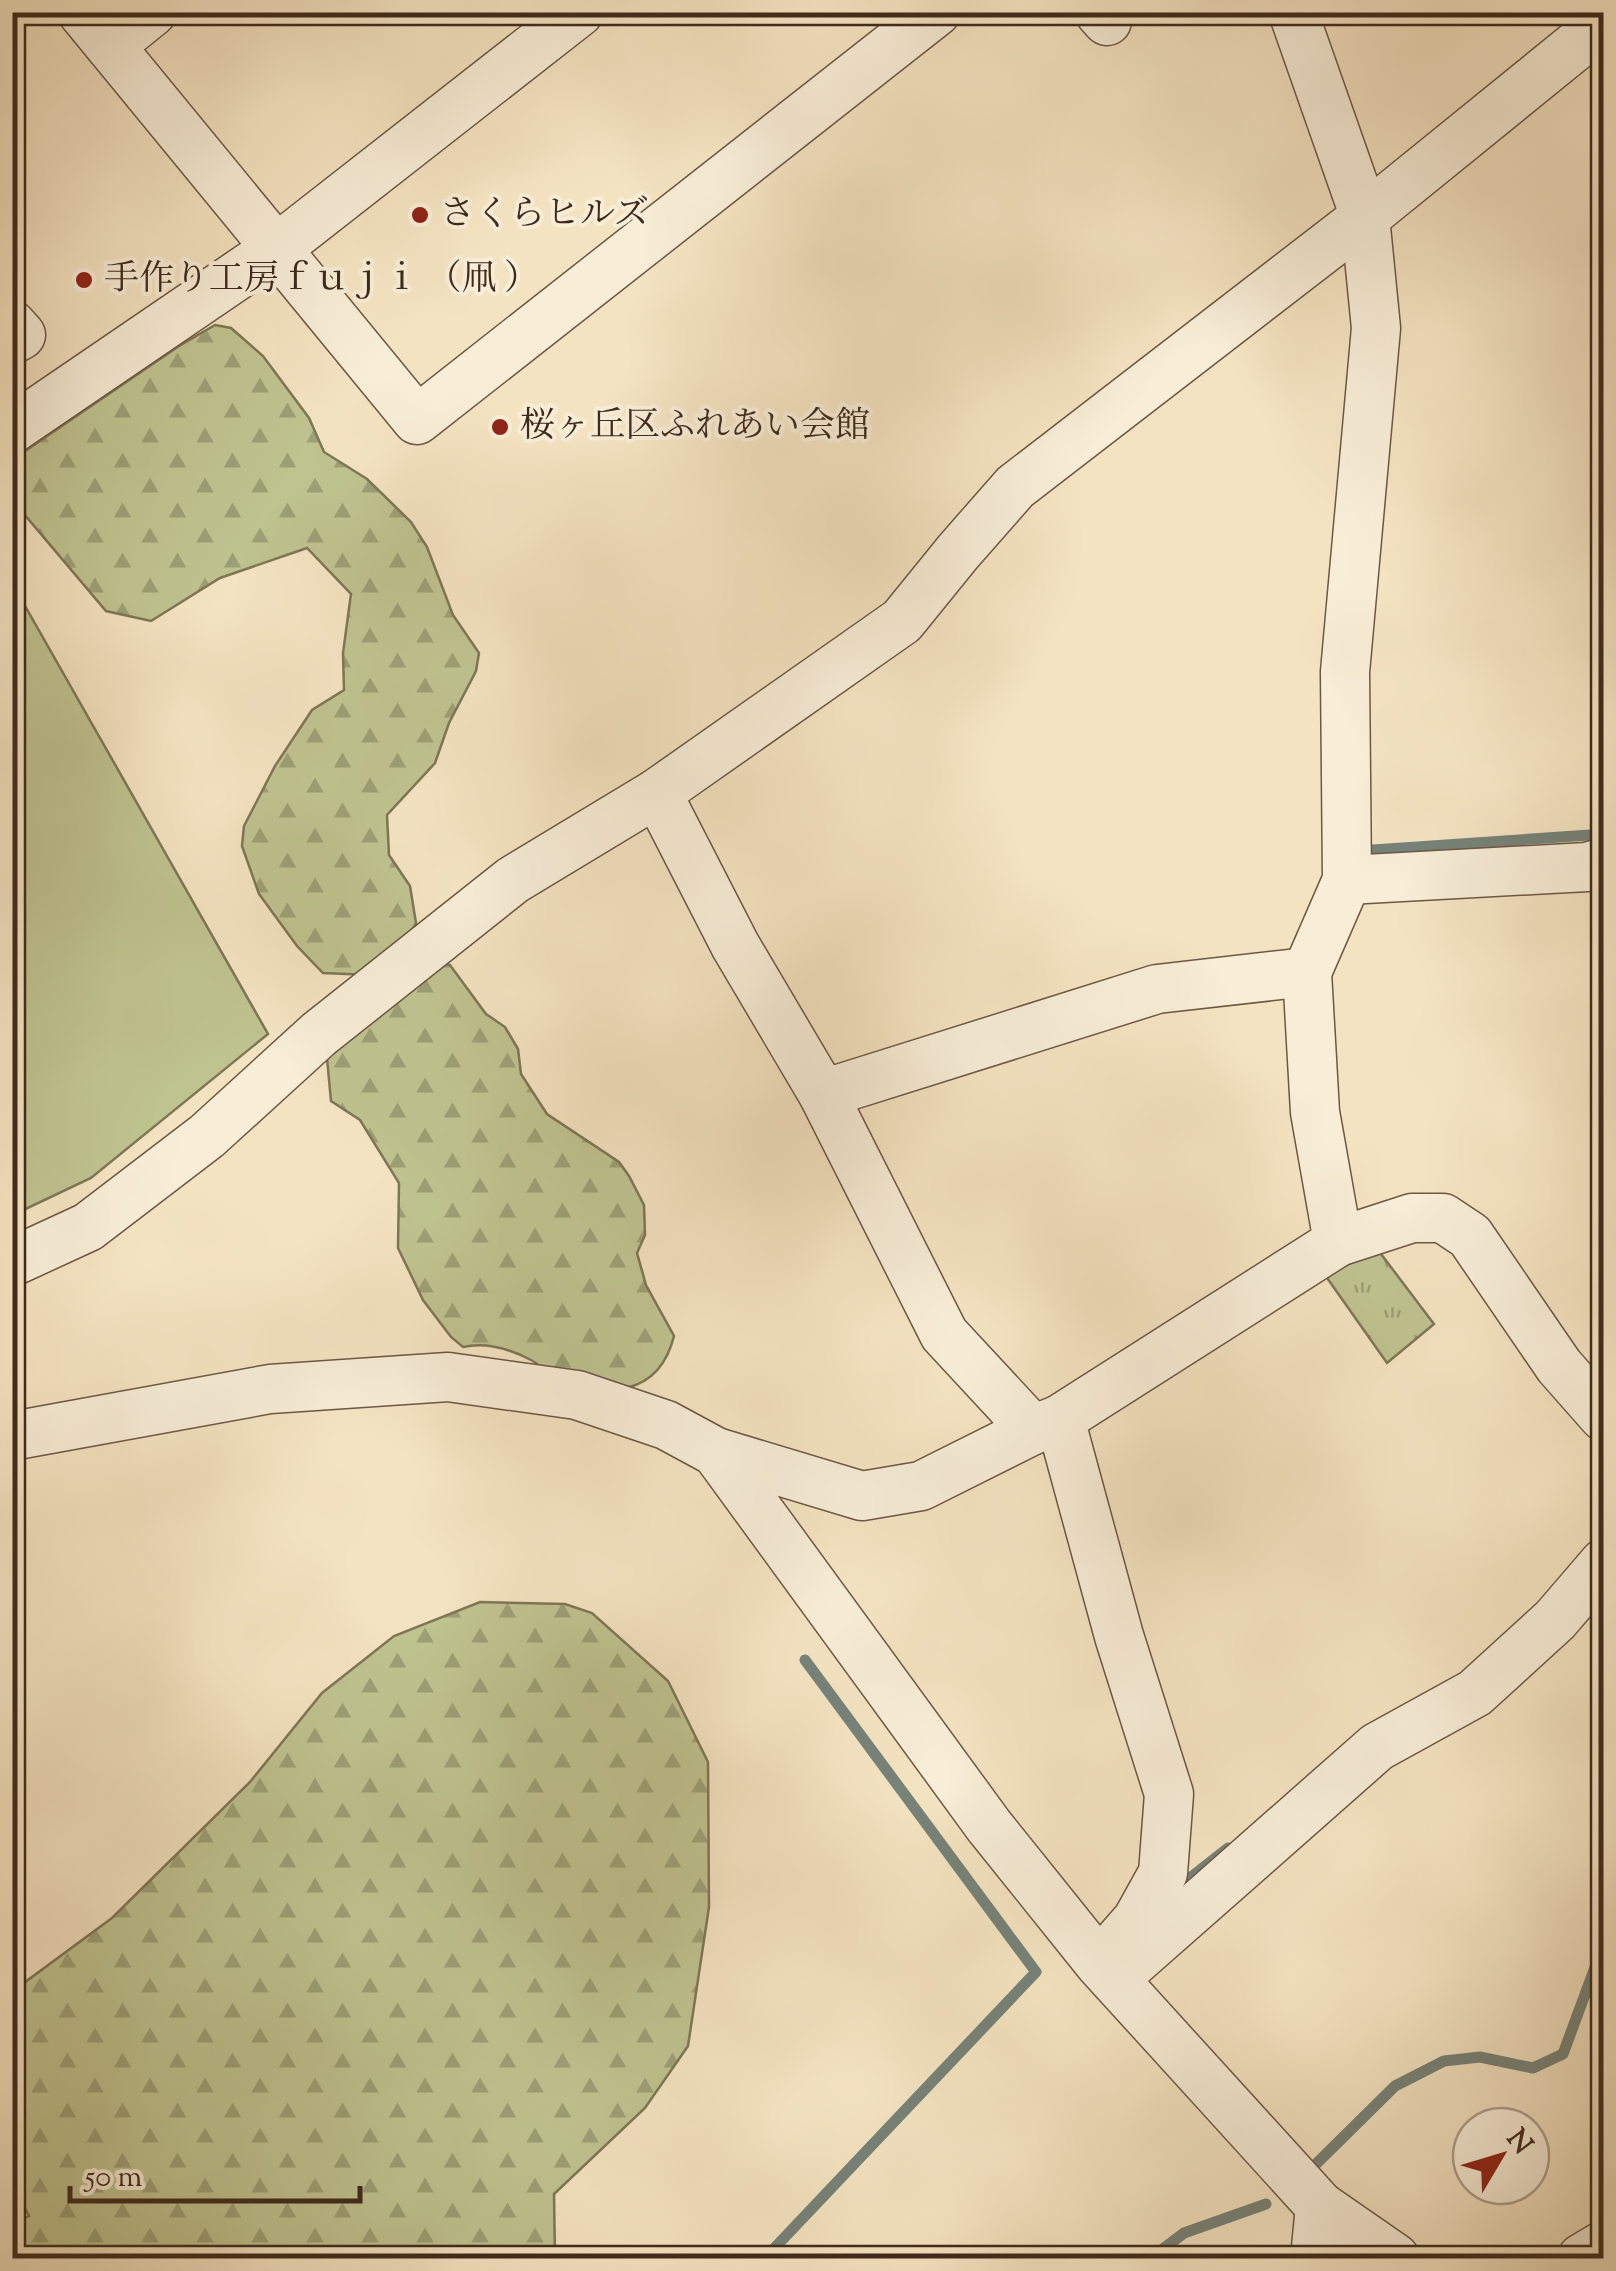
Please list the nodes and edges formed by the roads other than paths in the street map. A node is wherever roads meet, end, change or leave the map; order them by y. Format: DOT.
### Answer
graph roads {
  1 [pos="152,12"];
  2 [pos="579,12"];
  3 [pos="936,12"];
  4 [pos="1292,12"];
  5 [pos="1604,24"];
  6 [pos="96,29"];
  7 [pos="1365,217"];
  8 [pos="276,249"];
  9 [pos="12,325"];
  10 [pos="12,340"];
  11 [pos="12,429"];
  12 [pos="657,793"];
  13 [pos="1604,862"];
  14 [pos="1347,880"];
  15 [pos="1308,972"];
  16 [pos="822,1094"];
  17 [pos="1338,1242"];
  18 [pos="12,1262"];
  19 [pos="1604,1417"];
  20 [pos="1046,1424"];
  21 [pos="12,1436"];
  22 [pos="716,1452"];
  23 [pos="1604,1563"];
  24 [pos="1107,1971"];
  25 [pos="1320,2206"];
  26 [pos="1604,2244"];
  27 [pos="1315,2258"];
  28 [pos="1395,2258"];
  29 [pos="1582,2258"];
  1 -- 6 [label="street"];
  2 -- 8 [label="street"];
  3 -- 8 [label="street"];
  4 -- 7 [label="street"];
  5 -- 7 [label="street"];
  6 -- 8 [label="street"];
  7 -- 12 [label="street"];
  7 -- 14 [label="street"];
  8 -- 11 [label="street"];
  9 -- 10 [label="street"];
  12 -- 16 [label="street"];
  12 -- 18 [label="street"];
  13 -- 14 [label="street"];
  14 -- 15 [label="street"];
  15 -- 16 [label="street"];
  15 -- 17 [label="street"];
  16 -- 20 [label="street"];
  17 -- 19 [label="street"];
  17 -- 20 [label="street"];
  20 -- 22 [label="street"];
  20 -- 24 [label="street"];
  21 -- 22 [label="street"];
  22 -- 24 [label="street"];
  23 -- 24 [label="street"];
  24 -- 25 [label="street"];
  25 -- 27 [label="street"];
  25 -- 28 [label="street"];
  26 -- 29 [label="street"];
}
